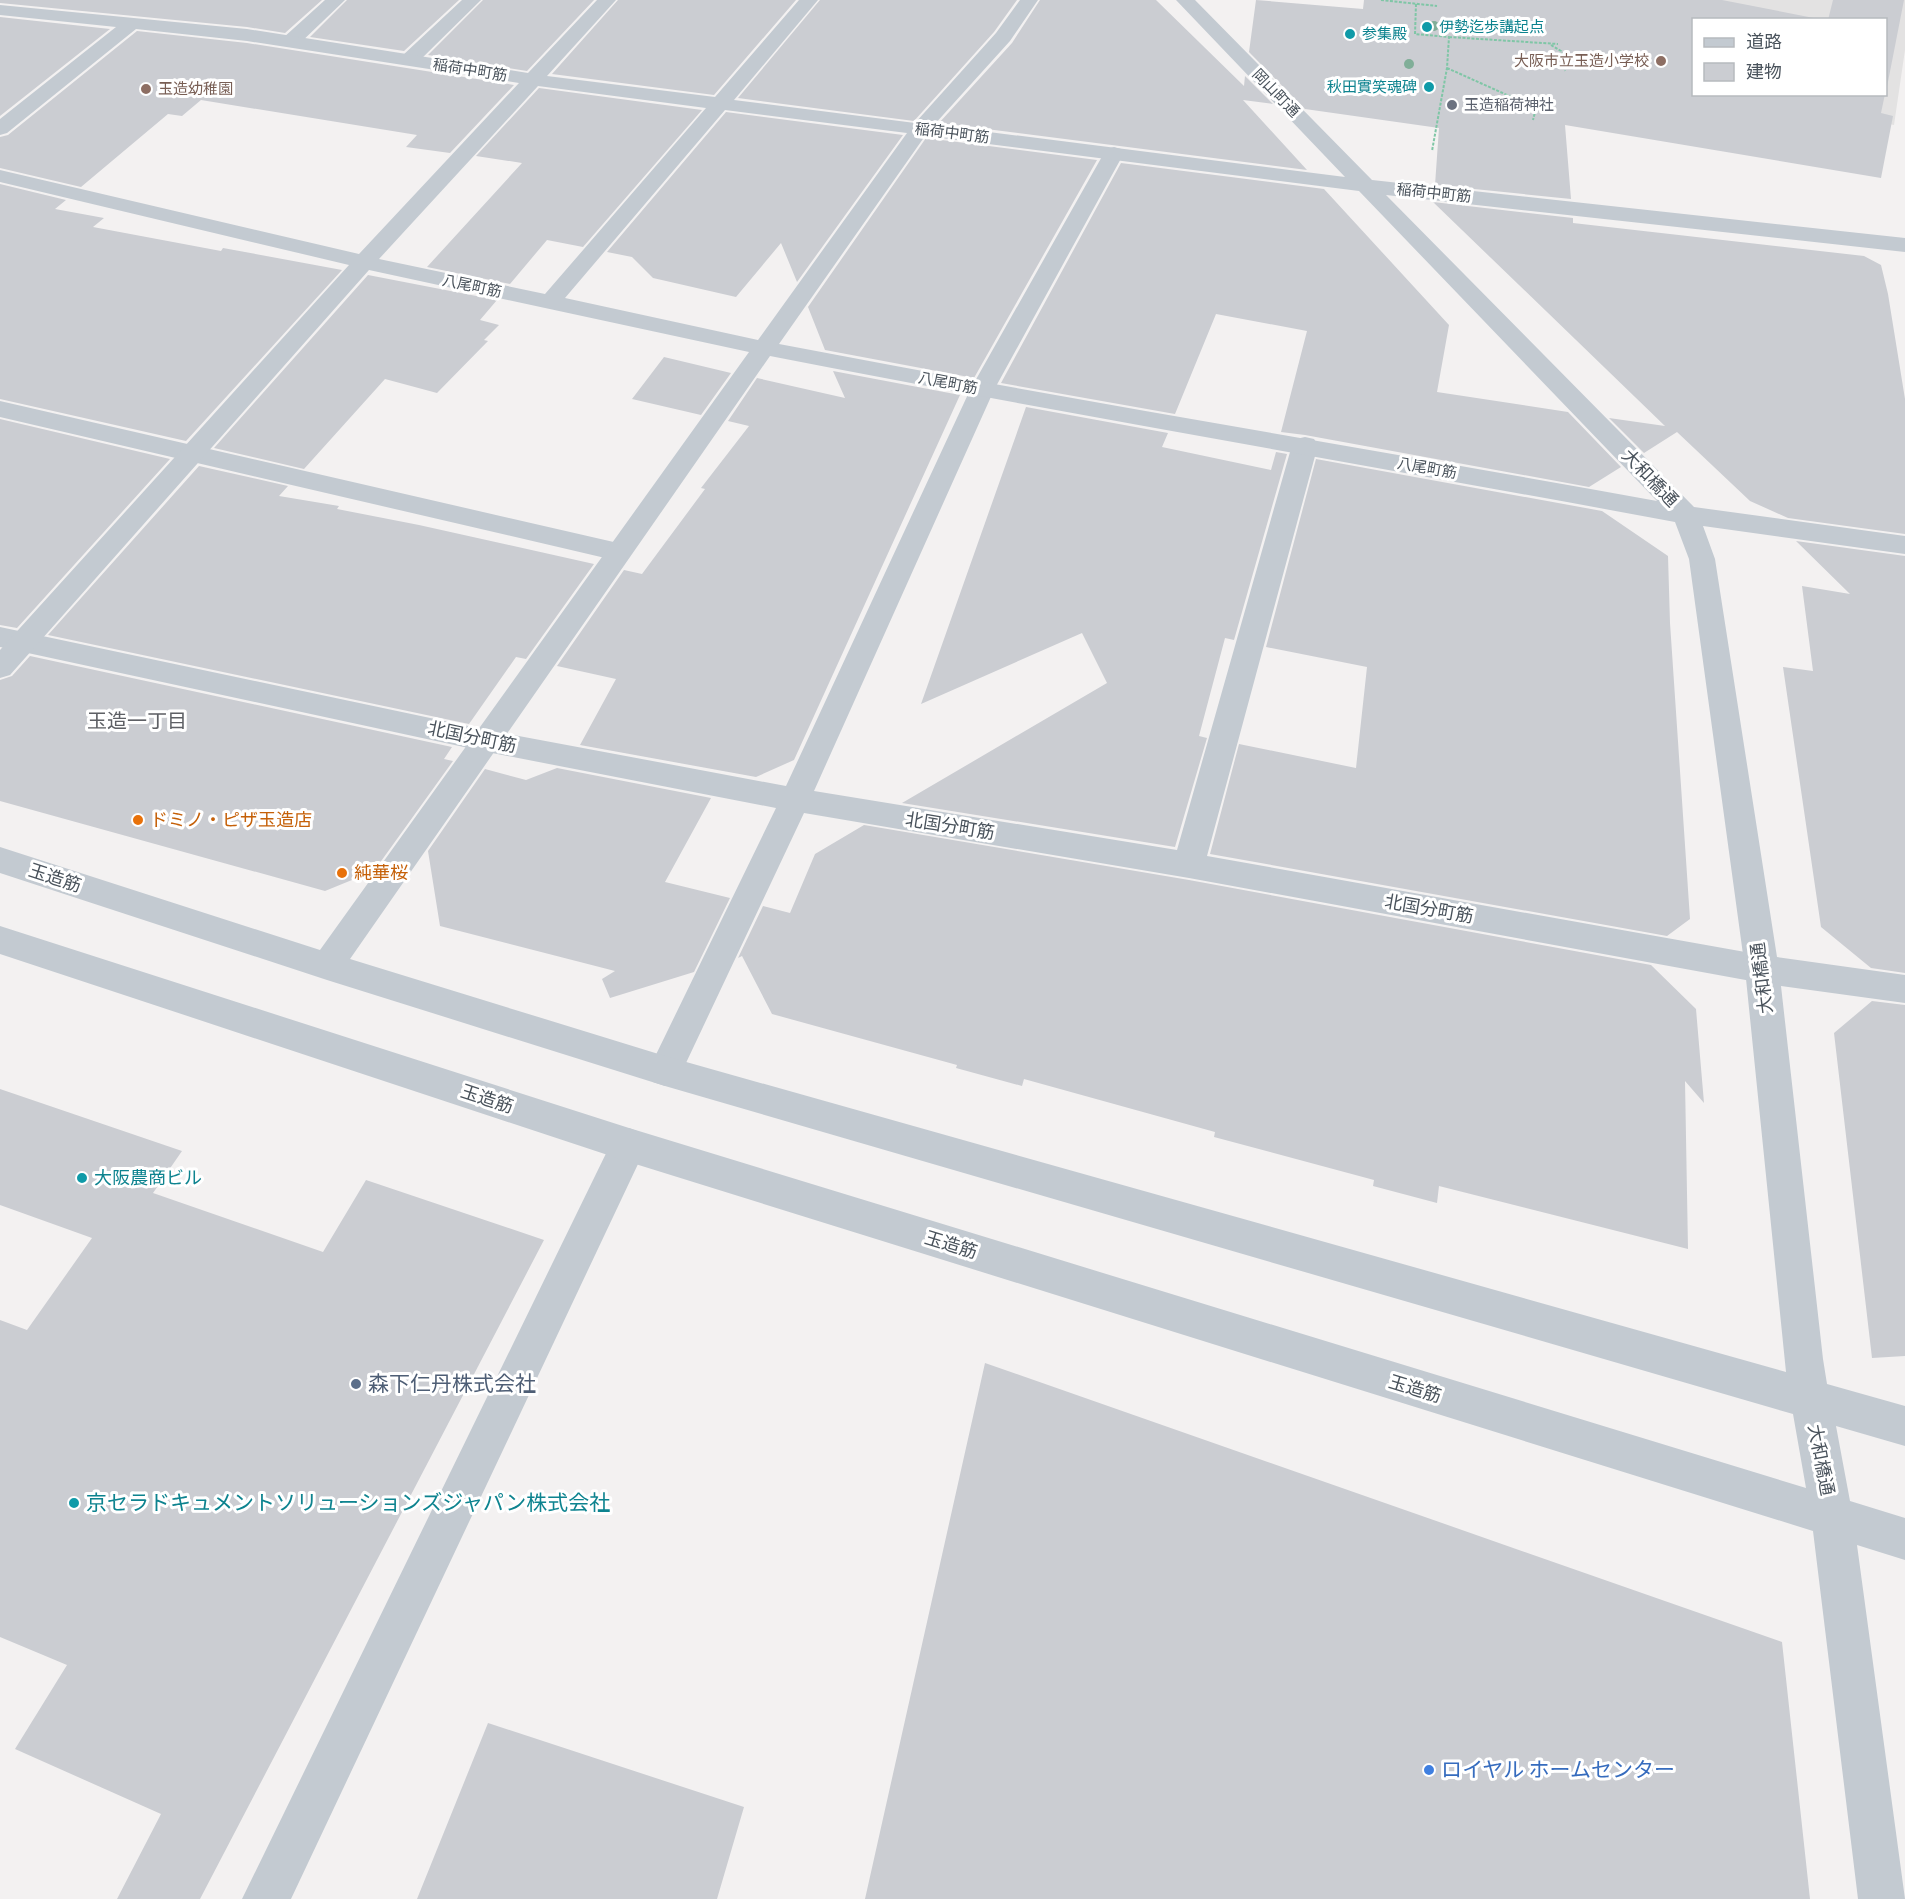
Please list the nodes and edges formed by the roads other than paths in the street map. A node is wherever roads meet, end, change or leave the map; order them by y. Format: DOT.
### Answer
graph roads {
  1 [pos="336,0"];
  2 [pos="472,0"];
  3 [pos="607,0"];
  4 [pos="809,0"];
  5 [pos="1029,0"];
  6 [pos="1185,0"];
  7 [pos="0,10"];
  8 [pos="133,23"];
  9 [pos="290,42"];
  10 [pos="409,60"];
  11 [pos="534,80"];
  12 [pos="721,103"];
  13 [pos="0,129"];
  14 [pos="920,129"];
  15 [pos="1114,153"];
  16 [pos="0,176"];
  17 [pos="1366,186"];
  18 [pos="1905,245"];
  19 [pos="364,262"];
  20 [pos="550,302"];
  21 [pos="765,348"];
  22 [pos="982,390"];
  23 [pos="0,410"];
  24 [pos="1305,445"];
  25 [pos="195,453"];
  26 [pos="1686,515"];
  27 [pos="1905,545"];
  28 [pos="618,552"];
  29 [pos="12,640"];
  30 [pos="0,668"];
  31 [pos="487,741"];
  32 [pos="795,800"];
  33 [pos="0,860"];
  34 [pos="1189,865"];
  35 [pos="0,940"];
  36 [pos="327,966"];
  37 [pos="1762,969"];
  38 [pos="1905,989"];
  39 [pos="665,1071"];
  40 [pos="630,1145"];
  41 [pos="1809,1399"];
  42 [pos="1905,1426"];
  43 [pos="1832,1517"];
  44 [pos="1905,1539"];
  45 [pos="266,1899"];
  46 [pos="1882,1899"];
  1 -- 9 [label="street"];
  2 -- 10 [label="street"];
  3 -- 11 [label="street"];
  4 -- 12 [label="street"];
  5 -- 14 [label="street"];
  6 -- 17 [label="street, 岡山町通"];
  7 -- 8 [label="street, 稲荷中町筋"];
  8 -- 9 [label="street, 稲荷中町筋"];
  8 -- 13 [label="street"];
  9 -- 10 [label="street, 稲荷中町筋"];
  10 -- 11 [label="street, 稲荷中町筋"];
  11 -- 12 [label="street, 稲荷中町筋"];
  11 -- 19 [label="street"];
  12 -- 14 [label="street, 稲荷中町筋"];
  12 -- 20 [label="street"];
  14 -- 15 [label="street, 稲荷中町筋"];
  14 -- 21 [label="street"];
  15 -- 17 [label="street, 稲荷中町筋"];
  15 -- 22 [label="street"];
  16 -- 19 [label="street, 八尾町筋"];
  17 -- 18 [label="street, 稲荷中町筋"];
  17 -- 26 [label="street, 大和橋通"];
  19 -- 20 [label="street, 八尾町筋"];
  19 -- 25 [label="street"];
  20 -- 21 [label="street, 八尾町筋"];
  21 -- 22 [label="street, 八尾町筋"];
  21 -- 28 [label="street"];
  22 -- 24 [label="street, 八尾町筋"];
  22 -- 32 [label="street"];
  23 -- 25 [label="street"];
  24 -- 26 [label="street, 八尾町筋"];
  24 -- 34 [label="street"];
  25 -- 28 [label="street"];
  25 -- 29 [label="street"];
  26 -- 27 [label="street, 八尾町筋"];
  26 -- 37 [label="street, 大和橋通"];
  28 -- 31 [label="street"];
  29 -- 30 [label="street"];
  29 -- 31 [label="street, 北国分町筋"];
  31 -- 32 [label="street, 北国分町筋"];
  31 -- 36 [label="street"];
  32 -- 34 [label="street, 北国分町筋"];
  32 -- 39 [label="street"];
  33 -- 36 [label="street, 玉造筋"];
  34 -- 37 [label="street, 北国分町筋"];
  35 -- 40 [label="street, 玉造筋"];
  36 -- 39 [label="street, 玉造筋"];
  37 -- 38 [label="street, 北国分町筋"];
  37 -- 41 [label="street, 大和橋通"];
  39 -- 41 [label="street, 玉造筋"];
  40 -- 43 [label="street, 玉造筋"];
  40 -- 45 [label="street"];
  41 -- 42 [label="street, 玉造筋"];
  41 -- 43 [label="street, 大和橋通"];
  43 -- 44 [label="street, 玉造筋"];
  43 -- 46 [label="street, 大和橋通"];
}
